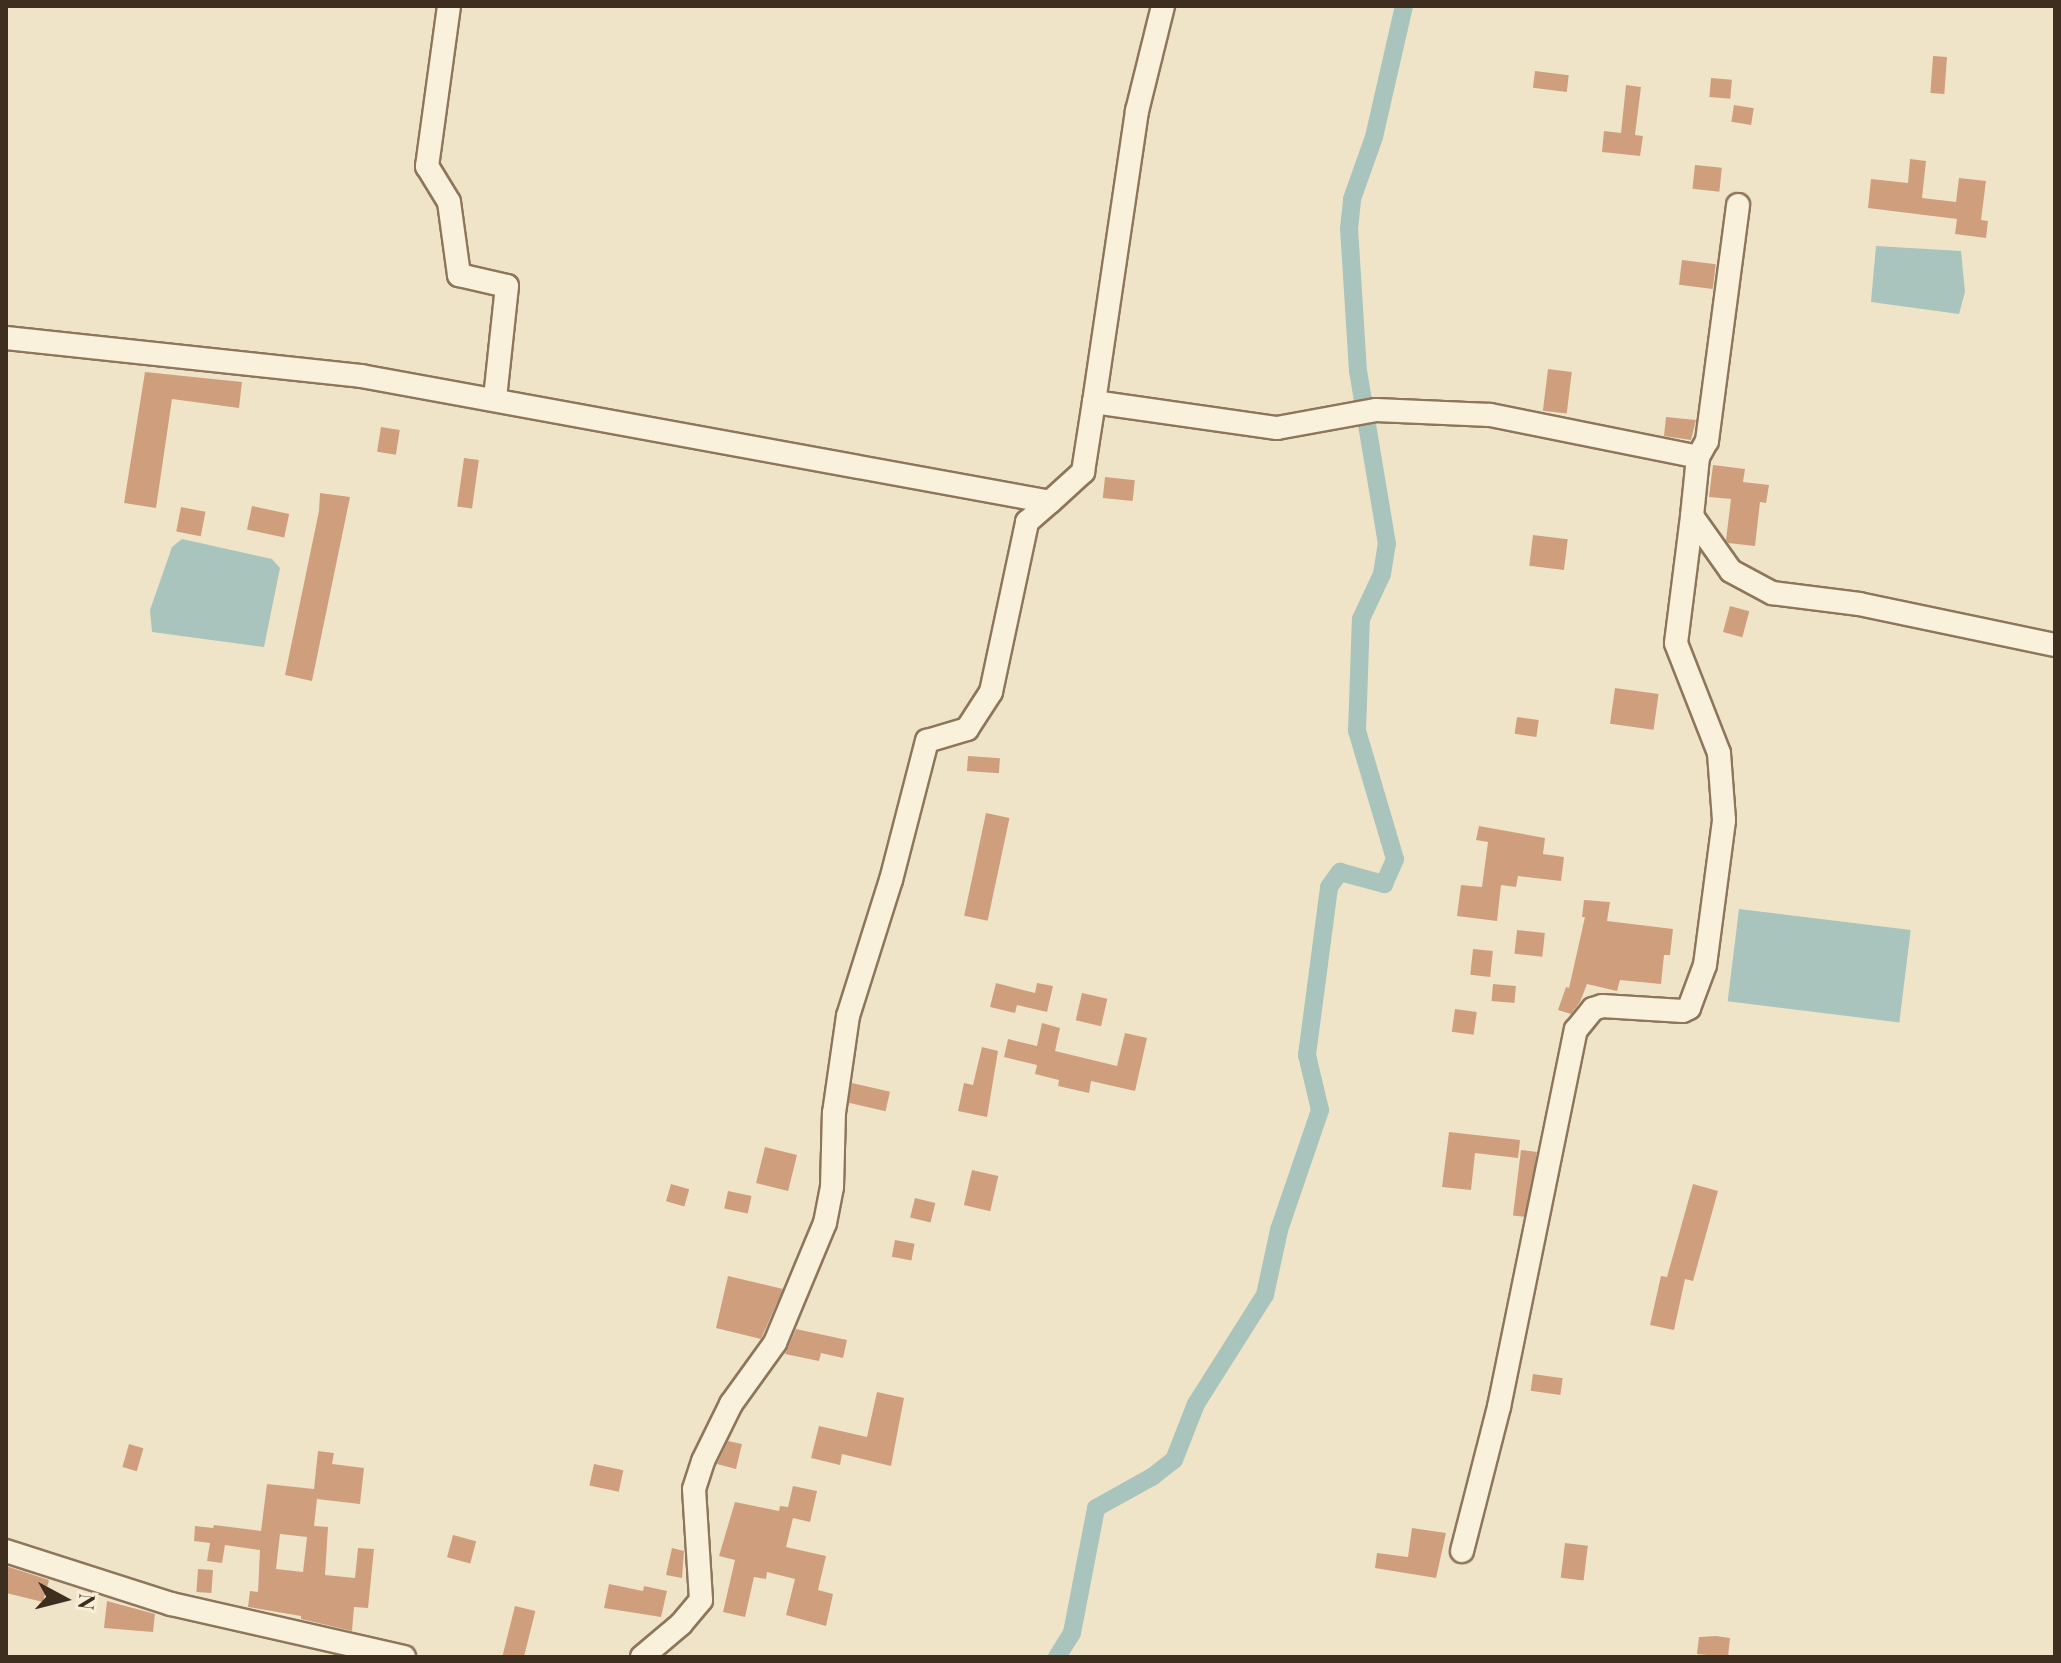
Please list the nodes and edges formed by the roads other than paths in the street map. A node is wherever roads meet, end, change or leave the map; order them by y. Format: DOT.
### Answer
graph roads {
  1 [pos="449,6"];
  2 [pos="1163,6"];
  3 [pos="1738,205"];
  4 [pos="6,338"];
  5 [pos="495,399"];
  6 [pos="1094,402"];
  7 [pos="1698,457"];
  8 [pos="1050,502"];
  9 [pos="1692,516"];
  10 [pos="2055,645"];
  11 [pos="6,1551"];
  12 [pos="1462,1551"];
  13 [pos="404,1657"];
  14 [pos="642,1657"];
  1 -- 5 [label="street"];
  2 -- 6 [label="street"];
  3 -- 7 [label="street"];
  4 -- 5 [label="street"];
  5 -- 8 [label="street"];
  6 -- 7 [label="street"];
  6 -- 8 [label="street"];
  7 -- 9 [label="street"];
  8 -- 14 [label="street"];
  9 -- 10 [label="street"];
  9 -- 12 [label="street"];
  11 -- 13 [label="street"];
}
